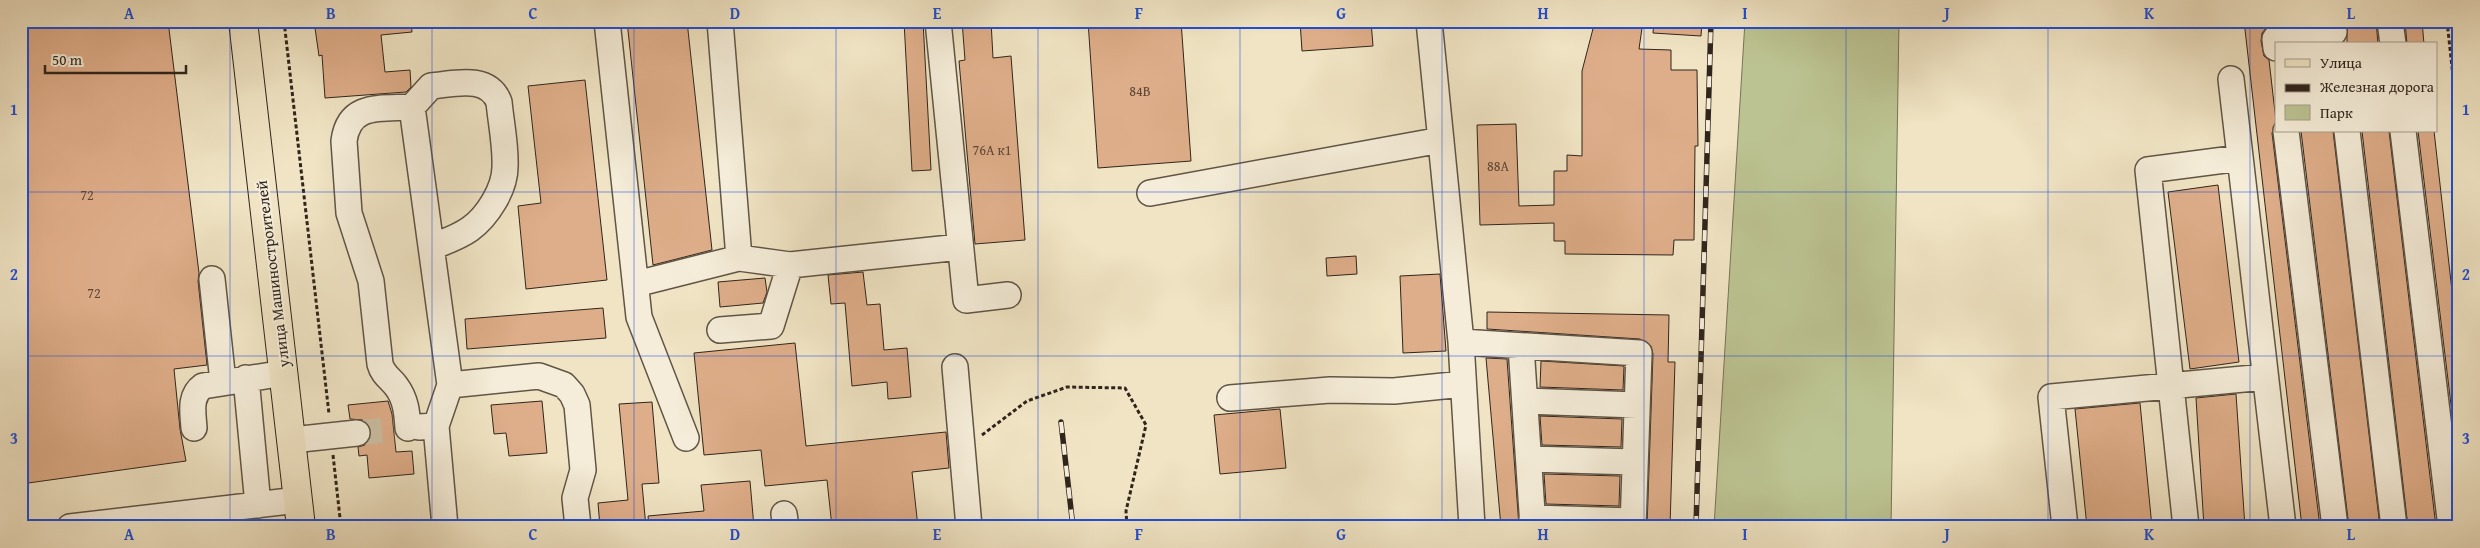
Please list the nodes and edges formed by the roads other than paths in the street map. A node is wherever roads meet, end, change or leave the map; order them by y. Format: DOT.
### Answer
graph roads {
  1 [pos="243,21"];
  2 [pos="607,21"];
  3 [pos="720,21"];
  4 [pos="938,21"];
  5 [pos="1429,21"];
  6 [pos="2390,21"];
  7 [pos="2334,32"];
  8 [pos="2275,42"];
  9 [pos="2393,42"];
  10 [pos="2231,79"];
  11 [pos="412,107"];
  12 [pos="2286,132"];
  13 [pos="2346,132"];
  14 [pos="2403,132"];
  15 [pos="1441,140"];
  16 [pos="2240,158"];
  17 [pos="1150,192"];
  18 [pos="432,247"];
  19 [pos="960,247"];
  20 [pos="739,258"];
  21 [pos="790,265"];
  22 [pos="212,279"];
  23 [pos="636,284"];
  24 [pos="1008,295"];
  25 [pos="720,330"];
  26 [pos="1461,342"];
  27 [pos="1521,346"];
  28 [pos="955,367"];
  29 [pos="284,373"];
  30 [pos="2265,377"];
  31 [pos="234,380"];
  32 [pos="450,384"];
  33 [pos="1463,384"];
  34 [pos="2171,385"];
  35 [pos="1230,398"];
  36 [pos="1525,401"];
  37 [pos="1637,405"];
  38 [pos="436,426"];
  39 [pos="194,428"];
  40 [pos="357,433"];
  41 [pos="686,438"];
  42 [pos="292,440"];
  43 [pos="1529,459"];
  44 [pos="1635,462"];
  45 [pos="298,500"];
  46 [pos="258,505"];
  47 [pos="1533,522"];
  48 [pos="1469,523"];
  49 [pos="1633,524"];
  50 [pos="70,527"];
  51 [pos="301,527"];
  52 [pos="445,527"];
  53 [pos="578,527"];
  54 [pos="969,527"];
  55 [pos="2065,527"];
  56 [pos="2186,527"];
  57 [pos="2282,527"];
  58 [pos="2335,527"];
  59 [pos="2394,527"];
  60 [pos="2451,527"];
  1 -- 29 [label="main road, улица Машиностроителей"];
  2 -- 23 [label="street"];
  3 -- 20 [label="street"];
  4 -- 19 [label="street"];
  5 -- 15 [label="street"];
  6 -- 9 [label="street"];
  7 -- 8 [label="street"];
  10 -- 16 [label="street"];
  11 -- 18 [label="street"];
  11 -- 18 [label="street"];
  11 -- 38 [label="street"];
  12 -- 58 [label="street"];
  13 -- 59 [label="street"];
  14 -- 60 [label="street"];
  15 -- 17 [label="street"];
  15 -- 26 [label="street"];
  16 -- 30 [label="street"];
  16 -- 34 [label="street"];
  18 -- 32 [label="street"];
  19 -- 21 [label="street"];
  19 -- 24 [label="street"];
  20 -- 21 [label="street"];
  20 -- 23 [label="street"];
  21 -- 25 [label="street"];
  22 -- 31 [label="street"];
  23 -- 41 [label="street"];
  26 -- 27 [label="street"];
  26 -- 33 [label="street"];
  27 -- 36 [label="street"];
  27 -- 37 [label="street"];
  28 -- 54 [label="street"];
  29 -- 31 [label="street"];
  29 -- 42 [label="main road, улица Машиностроителей"];
  30 -- 34 [label="street"];
  30 -- 57 [label="street"];
  31 -- 39 [label="street"];
  31 -- 46 [label="street"];
  32 -- 38 [label="street"];
  32 -- 53 [label="street"];
  33 -- 35 [label="street"];
  33 -- 48 [label="street"];
  34 -- 55 [label="street"];
  34 -- 56 [label="street"];
  36 -- 37 [label="street"];
  36 -- 43 [label="street"];
  37 -- 44 [label="street"];
  38 -- 52 [label="street"];
  40 -- 42 [label="street"];
  42 -- 45 [label="main road, улица Машиностроителей"];
  43 -- 44 [label="street"];
  43 -- 47 [label="street"];
  44 -- 49 [label="street"];
  45 -- 46 [label="street"];
  45 -- 51 [label="main road, улица Машиностроителей"];
  46 -- 50 [label="street"];
  47 -- 49 [label="street"];
}
